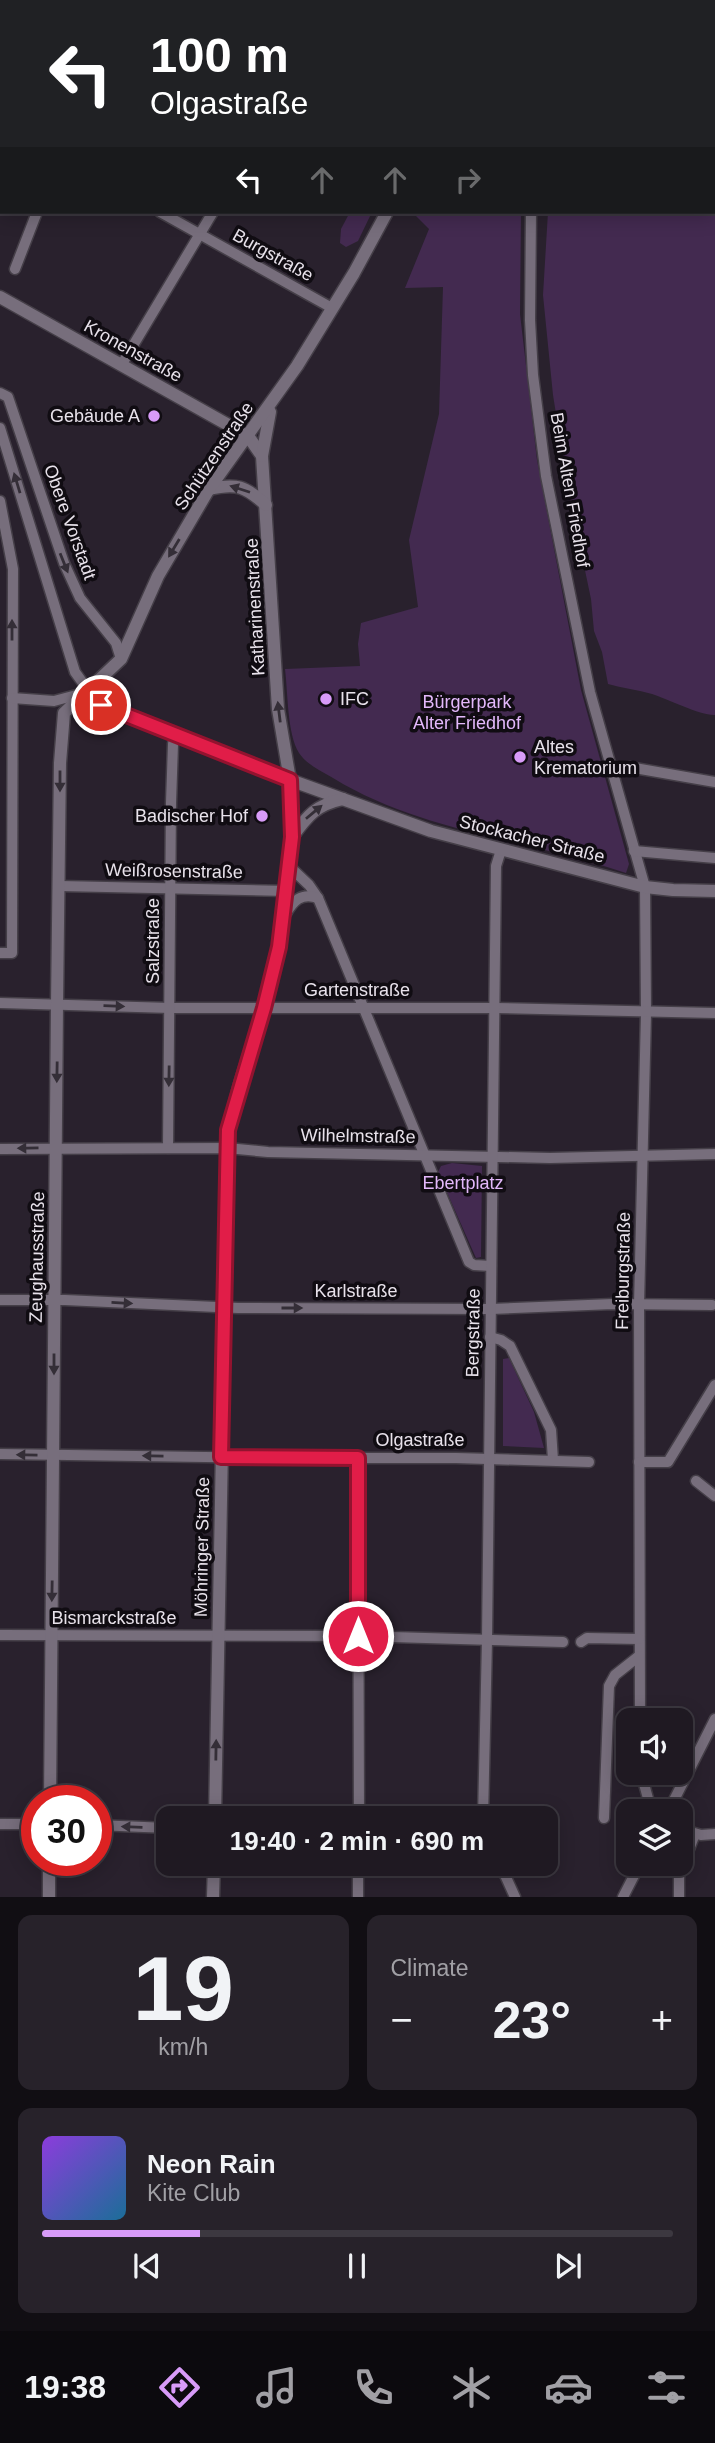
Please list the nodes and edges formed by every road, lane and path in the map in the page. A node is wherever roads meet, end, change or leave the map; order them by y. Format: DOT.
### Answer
graph roads {
  1 [pos="36,214"];
  2 [pos="164,214"];
  3 [pos="212,214"];
  4 [pos="386,214"];
  5 [pos="531,214"];
  6 [pos="200,234"];
  7 [pos="15,270"];
  8 [pos="0,297"];
  9 [pos="332,308"];
  10 [pos="122,364"];
  11 [pos="0,393"];
  12 [pos="272,401"];
  13 [pos="0,428"];
  14 [pos="248,436"];
  15 [pos="262,456"];
  16 [pos="209,489"];
  17 [pos="0,501"];
  18 [pos="266,505"];
  19 [pos="0,569"];
  20 [pos="13,569"];
  21 [pos="121,659"];
  22 [pos="86,691"];
  23 [pos="12,698"];
  24 [pos="64,713"];
  25 [pos="175,734"];
  26 [pos="612,770"];
  27 [pos="290,780"];
  28 [pos="715,782"];
  29 [pos="345,798"];
  30 [pos="6,825"];
  31 [pos="292,837"];
  32 [pos="501,850"];
  33 [pos="634,851"];
  34 [pos="715,858"];
  35 [pos="290,867"];
  36 [pos="60,886"];
  37 [pos="170,887"];
  38 [pos="645,887"];
  39 [pos="287,891"];
  40 [pos="715,891"];
  41 [pos="318,898"];
  42 [pos="285,915"];
  43 [pos="6,953"];
  44 [pos="0,1003"];
  45 [pos="57,1004"];
  46 [pos="363,1007"];
  47 [pos="171,1008"];
  48 [pos="264,1008"];
  49 [pos="495,1008"];
  50 [pos="646,1013"];
  51 [pos="715,1013"];
  52 [pos="56,1148"];
  53 [pos="168,1148"];
  54 [pos="0,1149"];
  55 [pos="227,1149"];
  56 [pos="715,1154"];
  57 [pos="426,1155"];
  58 [pos="494,1156"];
  59 [pos="643,1156"];
  60 [pos="491,1266"];
  61 [pos="0,1300"];
  62 [pos="54,1300"];
  63 [pos="639,1305"];
  64 [pos="712,1305"];
  65 [pos="224,1307"];
  66 [pos="491,1309"];
  67 [pos="490,1338"];
  68 [pos="715,1385"];
  69 [pos="0,1454"];
  70 [pos="54,1455"];
  71 [pos="221,1457"];
  72 [pos="358,1458"];
  73 [pos="488,1458"];
  74 [pos="553,1460"];
  75 [pos="589,1462"];
  76 [pos="639,1462"];
  77 [pos="696,1481"];
  78 [pos="715,1496"];
  79 [pos="0,1635"];
  80 [pos="218,1635"];
  81 [pos="51,1636"];
  82 [pos="358,1636"];
  83 [pos="639,1639"];
  84 [pos="487,1640"];
  85 [pos="563,1642"];
  86 [pos="581,1642"];
  87 [pos="639,1656"];
  88 [pos="640,1708"];
  89 [pos="715,1719"];
  90 [pos="50,1785"];
  91 [pos="676,1799"];
  92 [pos="215,1806"];
  93 [pos="359,1806"];
  94 [pos="483,1806"];
  95 [pos="604,1818"];
  96 [pos="0,1824"];
  97 [pos="21,1824"];
  98 [pos="112,1826"];
  99 [pos="156,1828"];
  100 [pos="695,1834"];
  101 [pos="715,1834"];
  102 [pos="49,1876"];
  103 [pos="214,1876"];
  104 [pos="358,1876"];
  105 [pos="505,1876"];
  106 [pos="634,1876"];
  107 [pos="49,1897"];
  108 [pos="213,1897"];
  109 [pos="358,1897"];
  110 [pos="515,1897"];
  111 [pos="623,1897"];
  112 [pos="679,1897"];
  1 -- 7 [label="street"];
  2 -- 6 [label="street, Burgstraße"];
  3 -- 6 [label="street"];
  4 -- 9 [label="street, Schützenstraße"];
  5 -- 26 [label="street, Beim Alten Friedhof"];
  6 -- 9 [label="street, Burgstraße"];
  6 -- 10 [label="street"];
  8 -- 10 [label="street, Kronenstraße"];
  9 -- 12 [label="street, Schützenstraße"];
  10 -- 14 [label="street, Kronenstraße"];
  11 -- 21 [label="street, Obere Vorstadt, one-way"];
  12 -- 14 [label="street, Schützenstraße"];
  12 -- 15 [label="street, Katharinenstraße"];
  22 -- 13 [label="street, Obere Vorstadt, one-way"];
  14 -- 15 [label="street"];
  14 -- 16 [label="street, Schützenstraße"];
  15 -- 18 [label="street, Katharinenstraße"];
  18 -- 16 [label="street, one-way"];
  16 -- 21 [label="street, Schützenstraße, one-way"];
  17 -- 20 [label="street"];
  27 -- 18 [label="street, Katharinenstraße, one-way"];
  19 -- 20 [label="street"];
  23 -- 20 [label="street, one-way"];
  21 -- 22 [label="street, Schützenstraße"];
  22 -- 23 [label="street"];
  22 -- 24 [label="street, Schützenstraße"];
  22 -- 25 [label="street, Stockacher Straße"];
  23 -- 30 [label="street"];
  24 -- 36 [label="street, Zeughausstraße, one-way"];
  25 -- 27 [label="street, Stockacher Straße"];
  25 -- 37 [label="street, Salzstraße"];
  26 -- 28 [label="street"];
  26 -- 33 [label="street, Beim Alten Friedhof"];
  27 -- 29 [label="street, Stockacher Straße"];
  27 -- 31 [label="street, Möhringer Straße"];
  31 -- 29 [label="street, one-way"];
  29 -- 32 [label="street, Stockacher Straße"];
  30 -- 43 [label="street"];
  31 -- 35 [label="street, Möhringer Straße"];
  32 -- 38 [label="street, Stockacher Straße"];
  32 -- 49 [label="street, Bergstraße"];
  33 -- 34 [label="street"];
  33 -- 38 [label="street, Freiburgstraße"];
  35 -- 39 [label="street, Möhringer Straße"];
  35 -- 41 [label="street"];
  36 -- 37 [label="street, Weißrosenstraße"];
  36 -- 45 [label="street, Zeughausstraße"];
  37 -- 39 [label="street, Weißrosenstraße"];
  37 -- 47 [label="street, Salzstraße"];
  38 -- 40 [label="street, Stockacher Straße"];
  38 -- 50 [label="street, Freiburgstraße"];
  39 -- 42 [label="street, Möhringer Straße"];
  41 -- 42 [label="street"];
  41 -- 46 [label="street"];
  42 -- 48 [label="street, Möhringer Straße"];
  44 -- 45 [label="street, Gartenstraße"];
  45 -- 47 [label="street, Gartenstraße, one-way"];
  45 -- 52 [label="street, Zeughausstraße, one-way"];
  46 -- 48 [label="street, Gartenstraße"];
  46 -- 49 [label="street, Gartenstraße"];
  46 -- 57 [label="street"];
  47 -- 48 [label="street, Gartenstraße"];
  47 -- 53 [label="street, Salzstraße, one-way"];
  48 -- 55 [label="street, Möhringer Straße"];
  49 -- 50 [label="street, Gartenstraße"];
  49 -- 58 [label="street, Bergstraße"];
  50 -- 51 [label="street, Gartenstraße"];
  50 -- 59 [label="street, Freiburgstraße"];
  52 -- 53 [label="street, Wilhelmstraße"];
  52 -- 54 [label="street, Wilhelmstraße, one-way"];
  52 -- 62 [label="street, Zeughausstraße"];
  53 -- 55 [label="street, Wilhelmstraße"];
  55 -- 57 [label="street, Wilhelmstraße"];
  55 -- 65 [label="street, Möhringer Straße"];
  56 -- 59 [label="street, Wilhelmstraße"];
  57 -- 58 [label="street, Wilhelmstraße"];
  57 -- 60 [label="street"];
  58 -- 59 [label="street, Wilhelmstraße"];
  58 -- 60 [label="street, Bergstraße"];
  59 -- 63 [label="street, Freiburgstraße"];
  60 -- 66 [label="street, Bergstraße"];
  61 -- 62 [label="street, Karlstraße"];
  62 -- 65 [label="street, Karlstraße, one-way"];
  62 -- 70 [label="street, Zeughausstraße, one-way"];
  63 -- 64 [label="street, Karlstraße"];
  63 -- 66 [label="street, Karlstraße"];
  63 -- 76 [label="street, Freiburgstraße"];
  65 -- 66 [label="street, Karlstraße, one-way"];
  65 -- 71 [label="street, Möhringer Straße"];
  66 -- 67 [label="street, Bergstraße"];
  67 -- 73 [label="street, Bergstraße"];
  67 -- 74 [label="street"];
  68 -- 76 [label="street"];
  70 -- 69 [label="street, Olgastraße, one-way"];
  71 -- 70 [label="street, Olgastraße, one-way"];
  70 -- 81 [label="street, Zeughausstraße, one-way"];
  71 -- 72 [label="street, Olgastraße"];
  71 -- 80 [label="street, Möhringer Straße"];
  72 -- 73 [label="street, Olgastraße"];
  72 -- 82 [label="street"];
  73 -- 74 [label="street, Olgastraße"];
  73 -- 84 [label="street, Bergstraße"];
  74 -- 75 [label="street, Olgastraße"];
  76 -- 83 [label="street, Freiburgstraße"];
  77 -- 78 [label="street"];
  79 -- 81 [label="street, Bismarckstraße"];
  80 -- 81 [label="street, Bismarckstraße"];
  80 -- 82 [label="street, Bismarckstraße"];
  92 -- 80 [label="street, Möhringer Straße, one-way"];
  81 -- 90 [label="street, Zeughausstraße"];
  82 -- 84 [label="street, Bismarckstraße"];
  82 -- 93 [label="street"];
  83 -- 86 [label="street"];
  83 -- 87 [label="street, Freiburgstraße"];
  84 -- 85 [label="street, Bismarckstraße"];
  84 -- 94 [label="street, Bergstraße"];
  87 -- 88 [label="street, Freiburgstraße"];
  87 -- 95 [label="street"];
  89 -- 91 [label="street"];
  96 -- 97 [label="street"];
  99 -- 98 [label="street, one-way"];
  100 -- 101 [label="street"];
  100 -- 112 [label="street"];
  102 -- 107 [label="street"];
  103 -- 108 [label="street"];
  104 -- 109 [label="street"];
  105 -- 110 [label="street"];
  106 -- 111 [label="street"];
}
